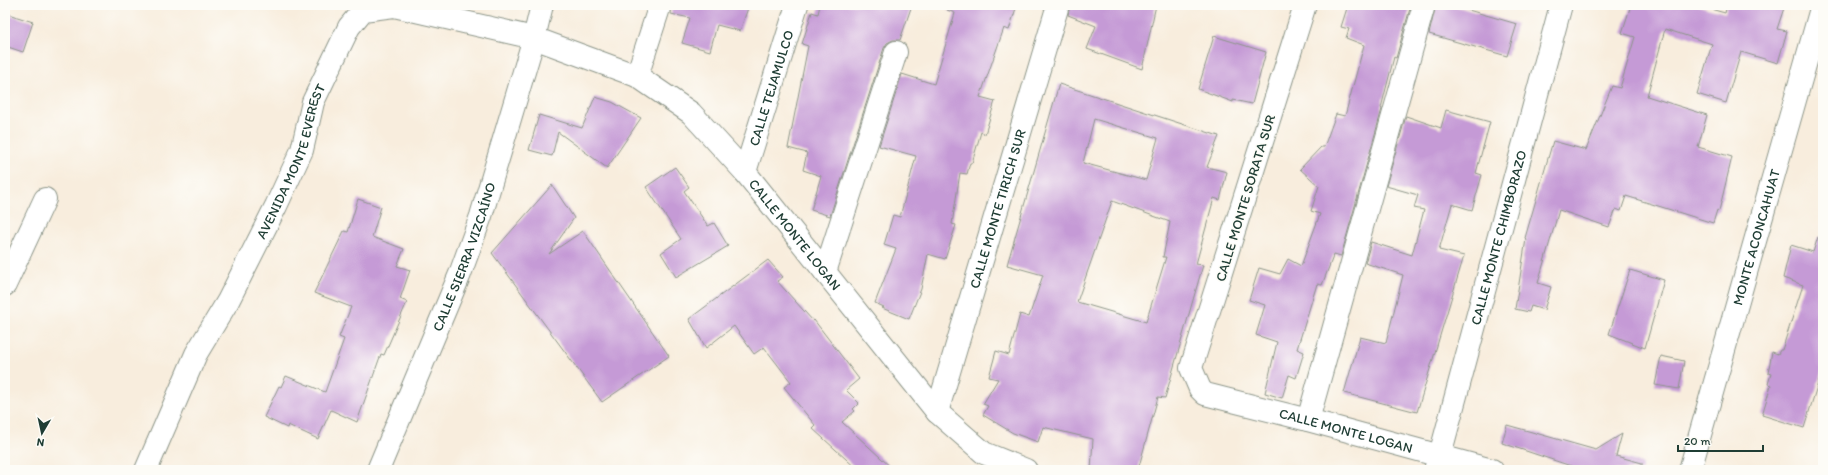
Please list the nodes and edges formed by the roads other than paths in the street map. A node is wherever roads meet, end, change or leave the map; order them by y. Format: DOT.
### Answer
graph roads {
  1 [pos="542,5"];
  2 [pos="660,5"];
  3 [pos="797,5"];
  4 [pos="1058,5"];
  5 [pos="1305,5"];
  6 [pos="1424,5"];
  7 [pos="1561,5"];
  8 [pos="1822,5"];
  9 [pos="534,38"];
  10 [pos="896,52"];
  11 [pos="637,76"];
  12 [pos="745,172"];
  13 [pos="45,199"];
  14 [pos="825,272"];
  15 [pos="5,285"];
  16 [pos="1200,389"];
  17 [pos="936,412"];
  18 [pos="1308,420"];
  19 [pos="1437,463"];
  20 [pos="146,470"];
  21 [pos="378,470"];
  22 [pos="1026,470"];
  23 [pos="1492,470"];
  24 [pos="1690,470"];
  1 -- 9 [label="street, CALLE SIERRA VIZCAÍNO"];
  2 -- 11 [label="street"];
  3 -- 12 [label="street, CALLE TEJAMULCO"];
  4 -- 17 [label="street, CALLE MONTE TIRICH SUR"];
  5 -- 16 [label="street, CALLE MONTE SORATA SUR"];
  6 -- 18 [label="street"];
  7 -- 19 [label="street, CALLE MONTE CHIMBORAZO"];
  8 -- 24 [label="street, MONTE ACONCAHUAT"];
  9 -- 11 [label="street, CALLE MONTE LOGAN"];
  9 -- 20 [label="street, AVENIDA MONTE EVEREST"];
  9 -- 21 [label="street, CALLE SIERRA VIZCAÍNO"];
  10 -- 14 [label="street"];
  11 -- 12 [label="street, CALLE MONTE LOGAN"];
  12 -- 14 [label="street, CALLE MONTE LOGAN"];
  13 -- 15 [label="street"];
  14 -- 17 [label="street, CALLE MONTE LOGAN"];
  16 -- 18 [label="street, CALLE MONTE LOGAN"];
  17 -- 22 [label="street, CALLE MONTE LOGAN"];
  18 -- 19 [label="street, CALLE MONTE LOGAN"];
  19 -- 23 [label="street, CALLE MONTE LOGAN"];
}
